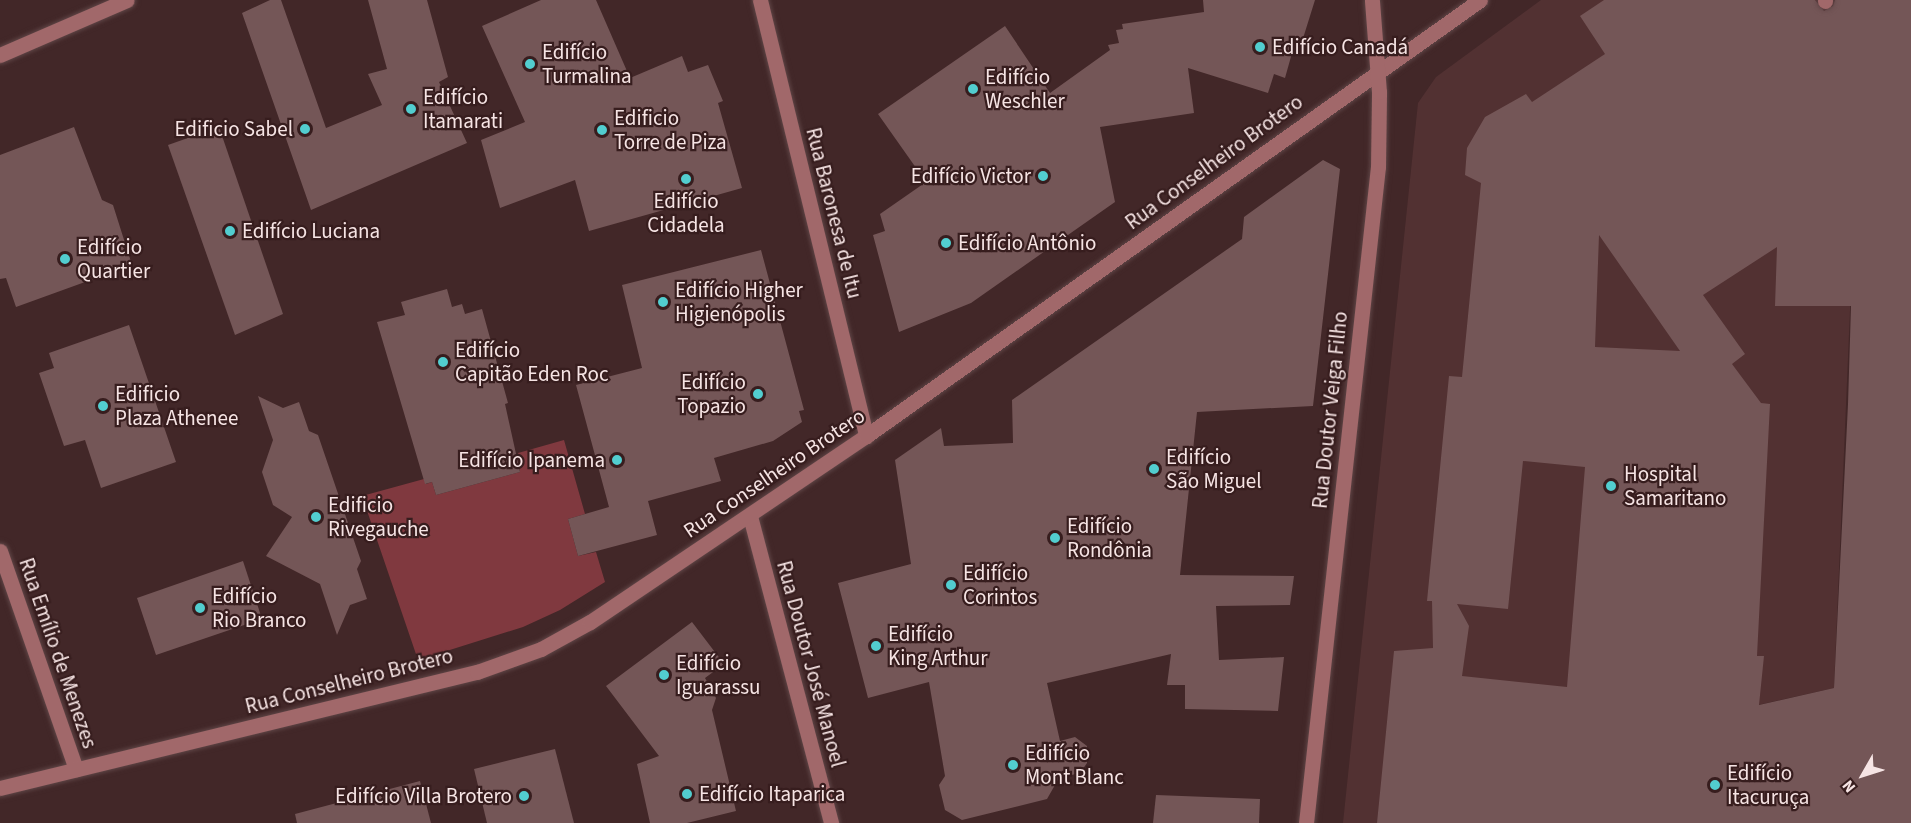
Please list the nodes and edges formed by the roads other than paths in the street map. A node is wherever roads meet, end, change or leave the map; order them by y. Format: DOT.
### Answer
graph roads {
  1 [pos="127,0"];
  2 [pos="760,0"];
  3 [pos="1372,0"];
  4 [pos="1479,0"];
  5 [pos="0,55"];
  6 [pos="1377,71"];
  7 [pos="867,436"];
  8 [pos="750,516"];
  9 [pos="0,551"];
  10 [pos="76,769"];
  11 [pos="0,788"];
  12 [pos="831,823"];
  13 [pos="1306,823"];
  1 -- 5 [label="street"];
  2 -- 7 [label="street, Rua Baronesa de Itu"];
  3 -- 6 [label="street, Rua Doutor Veiga Filho"];
  4 -- 6 [label="street, Rua Conselheiro Brotero"];
  6 -- 7 [label="street, Rua Conselheiro Brotero"];
  6 -- 13 [label="street, Rua Doutor Veiga Filho"];
  7 -- 8 [label="street, Rua Conselheiro Brotero"];
  8 -- 10 [label="street, Rua Conselheiro Brotero"];
  8 -- 12 [label="street, Rua Doutor José Manoel"];
  9 -- 10 [label="street, Rua Emílio de Menezes"];
  10 -- 11 [label="street, Rua Conselheiro Brotero"];
}
